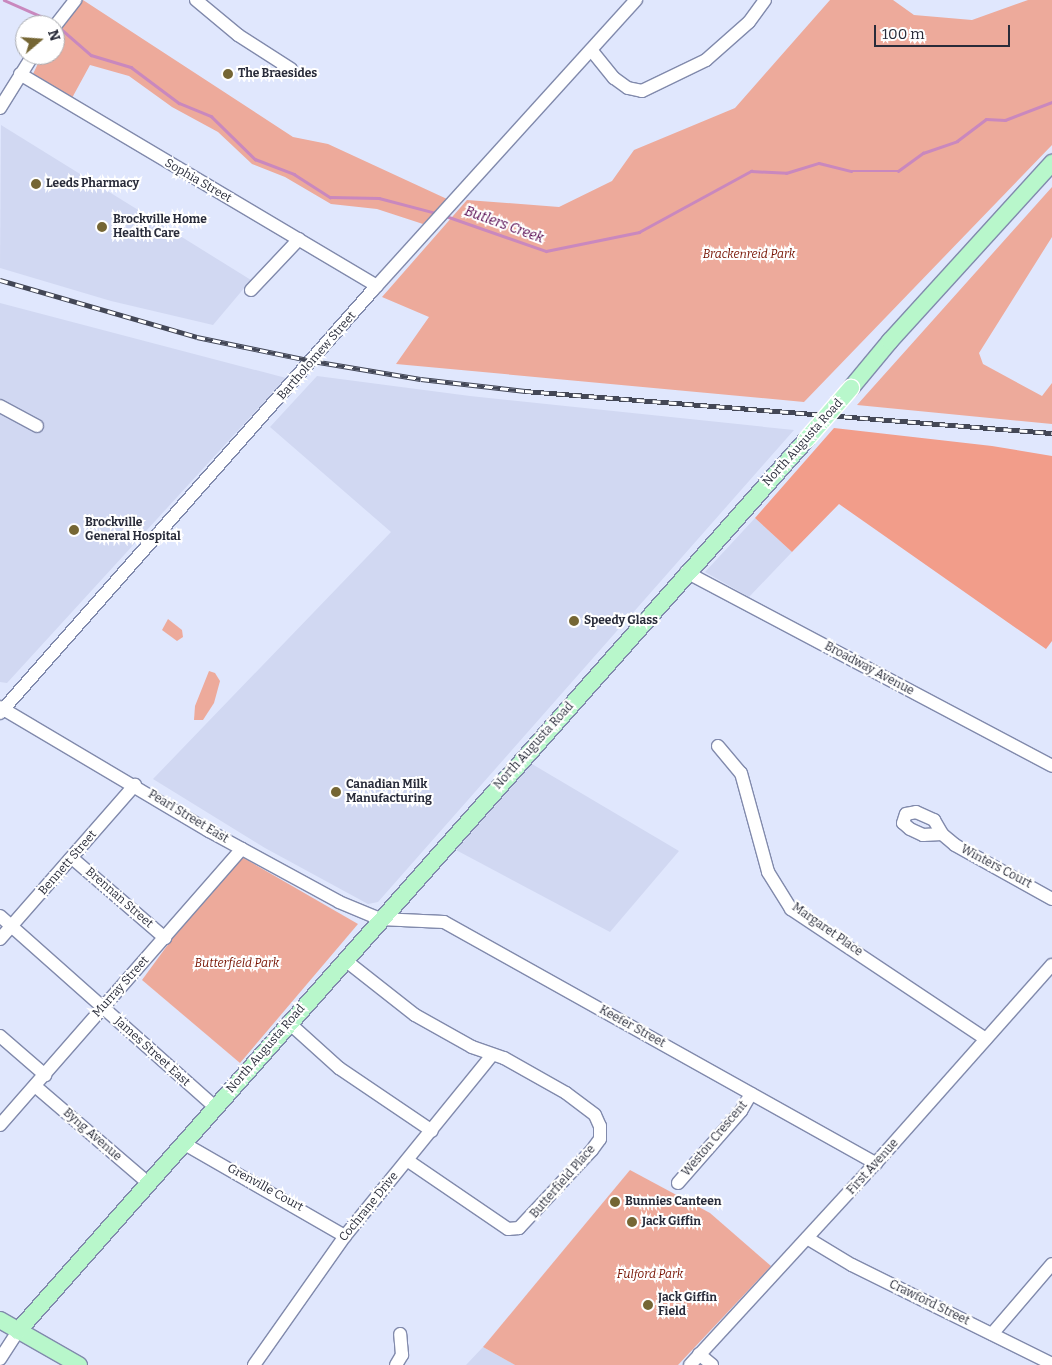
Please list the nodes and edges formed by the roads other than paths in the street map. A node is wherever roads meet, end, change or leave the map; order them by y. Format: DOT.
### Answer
graph roads {
  1 [pos="75,0"];
  2 [pos="196,0"];
  3 [pos="636,0"];
  4 [pos="765,0"];
  5 [pos="63,15"];
  6 [pos="592,51"];
  7 [pos="26,65"];
  8 [pos="291,68"];
  9 [pos="20,74"];
  10 [pos="0,108"];
  11 [pos="1052,163"];
  12 [pos="299,239"];
  13 [pos="377,286"];
  14 [pos="251,290"];
  15 [pos="0,406"];
  16 [pos="36,426"];
  17 [pos="686,572"];
  18 [pos="1,710"];
  19 [pos="718,746"];
  20 [pos="1052,766"];
  21 [pos="134,785"];
  22 [pos="942,834"];
  23 [pos="242,849"];
  24 [pos="72,858"];
  25 [pos="1052,899"];
  26 [pos="0,916"];
  27 [pos="380,919"];
  28 [pos="12,926"];
  29 [pos="166,938"];
  30 [pos="0,939"];
  31 [pos="345,960"];
  32 [pos="1052,965"];
  33 [pos="102,1008"];
  34 [pos="288,1022"];
  35 [pos="0,1036"];
  36 [pos="986,1039"];
  37 [pos="492,1055"];
  38 [pos="45,1075"];
  39 [pos="35,1086"];
  40 [pos="752,1094"];
  41 [pos="215,1107"];
  42 [pos="0,1125"];
  43 [pos="432,1131"];
  44 [pos="183,1143"];
  45 [pos="407,1160"];
  46 [pos="876,1163"];
  47 [pos="148,1183"];
  48 [pos="678,1183"];
  49 [pos="345,1236"];
  50 [pos="807,1238"];
  51 [pos="1052,1264"];
  52 [pos="0,1320"];
  53 [pos="18,1331"];
  54 [pos="400,1334"];
  55 [pos="992,1334"];
  56 [pos="699,1354"];
  57 [pos="0,1359"];
  58 [pos="60,1360"];
  59 [pos="1052,1364"];
  60 [pos="79,1365"];
  61 [pos="254,1365"];
  62 [pos="396,1365"];
  63 [pos="690,1365"];
  64 [pos="712,1365"];
  1 -- 5 [label="street"];
  2 -- 8 [label="street"];
  3 -- 6 [label="street, Bartholomew Street"];
  4 -- 6 [label="street"];
  6 -- 13 [label="street, Bartholomew Street"];
  7 -- 9 [label="street"];
  9 -- 10 [label="street"];
  9 -- 12 [label="street, Sophia Street"];
  11 -- 17 [label="main road, North Augusta Road, bridge"];
  12 -- 13 [label="street, Sophia Street"];
  12 -- 14 [label="street"];
  13 -- 18 [label="street, Bartholomew Street"];
  15 -- 16 [label="street"];
  17 -- 20 [label="street, Broadway Avenue"];
  17 -- 27 [label="main road, North Augusta Road"];
  18 -- 21 [label="street, Pearl Street East"];
  19 -- 36 [label="street, Margaret Place"];
  21 -- 23 [label="street, Pearl Street East"];
  21 -- 24 [label="street, Bennett Street"];
  22 -- 25 [label="street, Winters Court"];
  23 -- 27 [label="street, Pearl Street East"];
  23 -- 29 [label="street, Murray Street"];
  24 -- 28 [label="street, Bennett Street"];
  24 -- 29 [label="street, Brennan Street"];
  26 -- 28 [label="street, James Street East"];
  27 -- 31 [label="main road, North Augusta Road"];
  27 -- 40 [label="street, Keefer Street"];
  28 -- 30 [label="street, Bennett Street"];
  28 -- 33 [label="street, James Street East"];
  29 -- 33 [label="street, Murray Street"];
  31 -- 34 [label="main road, North Augusta Road"];
  31 -- 37 [label="street, Butterfield Place"];
  32 -- 36 [label="street, First Avenue"];
  33 -- 38 [label="street, Murray Street"];
  33 -- 41 [label="street, James Street East"];
  34 -- 41 [label="main road, North Augusta Road"];
  34 -- 43 [label="street"];
  35 -- 38 [label="street"];
  36 -- 46 [label="street, First Avenue"];
  37 -- 43 [label="street, Cochrane Drive"];
  37 -- 45 [label="street, Butterfield Place"];
  38 -- 39 [label="street, Murray Street"];
  39 -- 42 [label="street, Murray Street"];
  39 -- 47 [label="street, Byng Avenue"];
  40 -- 46 [label="street, Keefer Street"];
  40 -- 48 [label="street, Weston Crescent"];
  41 -- 44 [label="main road, North Augusta Road"];
  43 -- 45 [label="street, Cochrane Drive"];
  44 -- 47 [label="main road, North Augusta Road"];
  44 -- 49 [label="street, Grenville Court"];
  45 -- 49 [label="street, Cochrane Drive"];
  46 -- 50 [label="street, First Avenue"];
  47 -- 53 [label="main road, North Augusta Road"];
  49 -- 61 [label="street, Cochrane Drive"];
  50 -- 55 [label="street, Crawford Street"];
  50 -- 56 [label="street, First Avenue"];
  51 -- 55 [label="street"];
  52 -- 53 [label="main road"];
  53 -- 57 [label="street"];
  53 -- 58 [label="main road"];
  54 -- 62 [label="street"];
  55 -- 59 [label="street, Crawford Street"];
  56 -- 63 [label="street, First Avenue"];
  56 -- 64 [label="street"];
  58 -- 60 [label="main road"];
}
